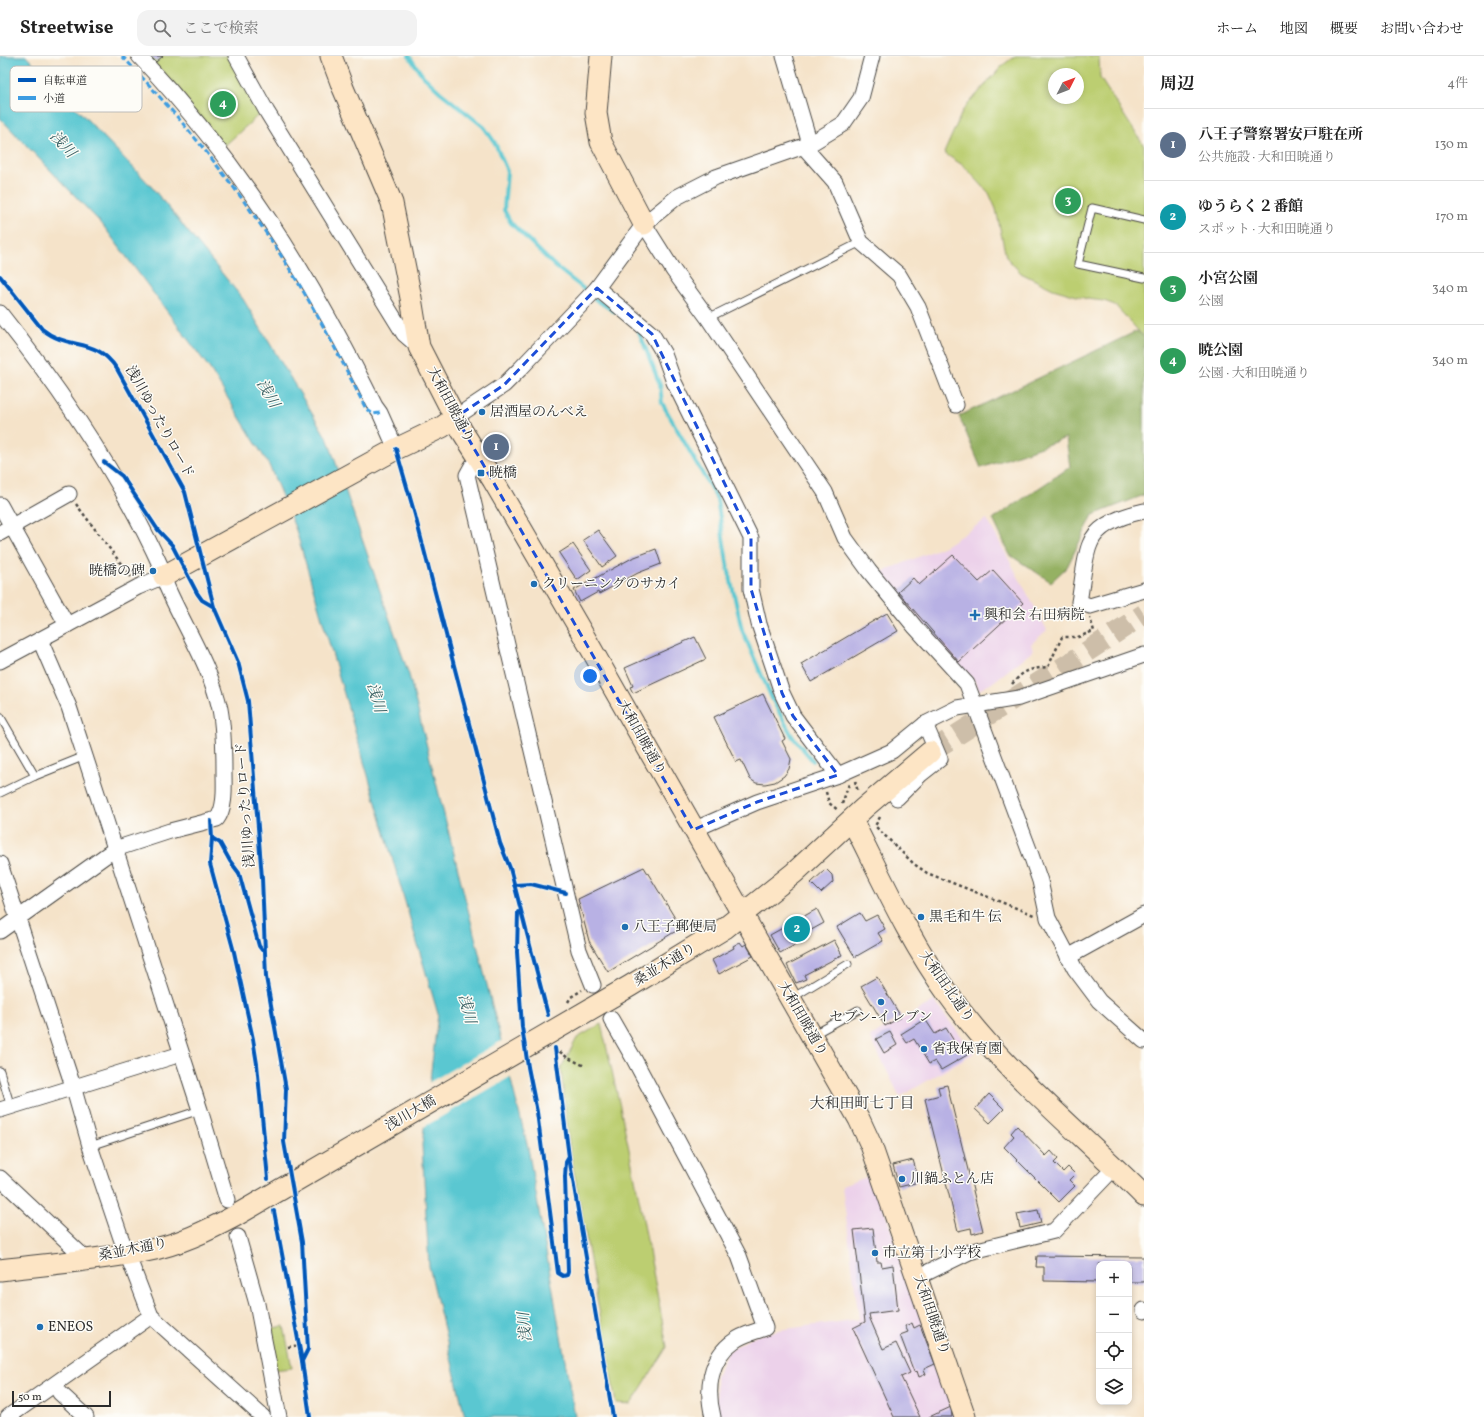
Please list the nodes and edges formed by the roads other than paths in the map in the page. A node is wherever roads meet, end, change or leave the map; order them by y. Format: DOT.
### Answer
graph roads {
  1 [pos="139,56"];
  2 [pos="236,56"];
  3 [pos="331,56"];
  4 [pos="600,56"];
  5 [pos="784,56"];
  6 [pos="872,56"];
  7 [pos="807,145"];
  8 [pos="1144,220"];
  9 [pos="644,224"];
  10 [pos="861,242"];
  11 [pos="1144,278"];
  12 [pos="597,288"];
  13 [pos="0,313"];
  14 [pos="708,318"];
  15 [pos="419,347"];
  16 [pos="956,405"];
  17 [pos="456,417"];
  18 [pos="391,452"];
  19 [pos="480,461"];
  20 [pos="69,494"];
  21 [pos="0,505"];
  22 [pos="1144,511"];
  23 [pos="6,529"];
  24 [pos="169,573"];
  25 [pos="1144,590"];
  26 [pos="67,625"];
  27 [pos="40,640"];
  28 [pos="1144,655"];
  29 [pos="0,661"];
  30 [pos="975,703"];
  31 [pos="0,716"];
  32 [pos="925,724"];
  33 [pos="930,752"];
  34 [pos="85,756"];
  35 [pos="838,775"];
  36 [pos="35,776"];
  37 [pos="0,793"];
  38 [pos="897,798"];
  39 [pos="846,815"];
  40 [pos="694,830"];
  41 [pos="115,849"];
  42 [pos="0,864"];
  43 [pos="742,915"];
  44 [pos="1144,915"];
  45 [pos="19,916"];
  46 [pos="0,931"];
  47 [pos="1068,957"];
  48 [pos="848,964"];
  49 [pos="589,986"];
  50 [pos="790,999"];
  51 [pos="858,1010"];
  52 [pos="611,1019"];
  53 [pos="811,1036"];
  54 [pos="1144,1041"];
  55 [pos="549,1043"];
  56 [pos="181,1054"];
  57 [pos="0,1071"];
  58 [pos="74,1086"];
  59 [pos="5,1108"];
  60 [pos="200,1110"];
  61 [pos="90,1146"];
  62 [pos="1115,1167"];
  63 [pos="0,1178"];
  64 [pos="279,1190"];
  65 [pos="1144,1196"];
  66 [pos="227,1200"];
  67 [pos="238,1237"];
  68 [pos="127,1254"];
  69 [pos="86,1259"];
  70 [pos="0,1270"];
  71 [pos="918,1277"];
  72 [pos="151,1316"];
  73 [pos="55,1385"];
  74 [pos="8,1417"];
  75 [pos="86,1417"];
  76 [pos="263,1417"];
  77 [pos="279,1417"];
  78 [pos="713,1417"];
  79 [pos="965,1417"];
  1 -- 18 [label="street"];
  2 -- 15 [label="street"];
  3 -- 15 [label="street, 大和田暁通り"];
  4 -- 9 [label="street"];
  5 -- 7 [label="street"];
  6 -- 7 [label="street"];
  7 -- 9 [label="street"];
  7 -- 10 [label="street"];
  8 -- 11 [label="lane"];
  9 -- 12 [label="street"];
  9 -- 14 [label="street"];
  10 -- 14 [label="lane"];
  10 -- 16 [label="street"];
  12 -- 17 [label="street"];
  12 -- 35 [label="street"];
  13 -- 24 [label="street"];
  14 -- 30 [label="street"];
  15 -- 17 [label="street, 大和田暁通り"];
  17 -- 18 [label="street"];
  17 -- 19 [label="street, 大和田暁通り"];
  18 -- 24 [label="street"];
  19 -- 40 [label="street, 大和田暁通り"];
  19 -- 49 [label="street"];
  20 -- 23 [label="street"];
  21 -- 23 [label="street"];
  22 -- 25 [label="street"];
  23 -- 26 [label="street"];
  24 -- 26 [label="street"];
  24 -- 41 [label="street"];
  26 -- 27 [label="street"];
  27 -- 29 [label="street"];
  27 -- 34 [label="street"];
  28 -- 30 [label="street"];
  30 -- 32 [label="street"];
  30 -- 47 [label="street"];
  31 -- 36 [label="lane"];
  32 -- 35 [label="street"];
  32 -- 38 [label="street"];
  33 -- 39 [label="street, 桑並木通り"];
  34 -- 36 [label="lane"];
  34 -- 41 [label="street"];
  35 -- 40 [label="street"];
  36 -- 37 [label="lane"];
  39 -- 43 [label="street, 桑並木通り"];
  39 -- 62 [label="street, 大和田北通り"];
  40 -- 43 [label="street, 大和田暁通り"];
  41 -- 45 [label="street"];
  41 -- 56 [label="street"];
  42 -- 45 [label="street"];
  43 -- 50 [label="street, 大和田暁通り"];
  43 -- 55 [label="street, 桑並木通り"];
  44 -- 47 [label="street"];
  45 -- 46 [label="street"];
  45 -- 58 [label="street"];
  47 -- 54 [label="street"];
  48 -- 50 [label="lane"];
  50 -- 53 [label="street, 大和田暁通り"];
  51 -- 53 [label="lane"];
  52 -- 78 [label="street"];
  53 -- 71 [label="street, 大和田暁通り"];
  55 -- 64 [label="street, 浅川大橋"];
  56 -- 58 [label="street"];
  56 -- 60 [label="street"];
  57 -- 59 [label="lane"];
  58 -- 59 [label="street"];
  58 -- 61 [label="street"];
  60 -- 61 [label="lane"];
  60 -- 66 [label="street"];
  61 -- 68 [label="street"];
  62 -- 65 [label="street, 大和田北通り"];
  62 -- 71 [label="street"];
  63 -- 69 [label="street"];
  64 -- 68 [label="street, 桑並木通り"];
  67 -- 77 [label="street"];
  68 -- 69 [label="street, 桑並木通り"];
  68 -- 72 [label="street"];
  69 -- 70 [label="street, 桑並木通り"];
  71 -- 79 [label="street, 大和田暁通り"];
  72 -- 73 [label="street"];
  72 -- 76 [label="street"];
  73 -- 74 [label="street"];
  73 -- 75 [label="street"];
}
